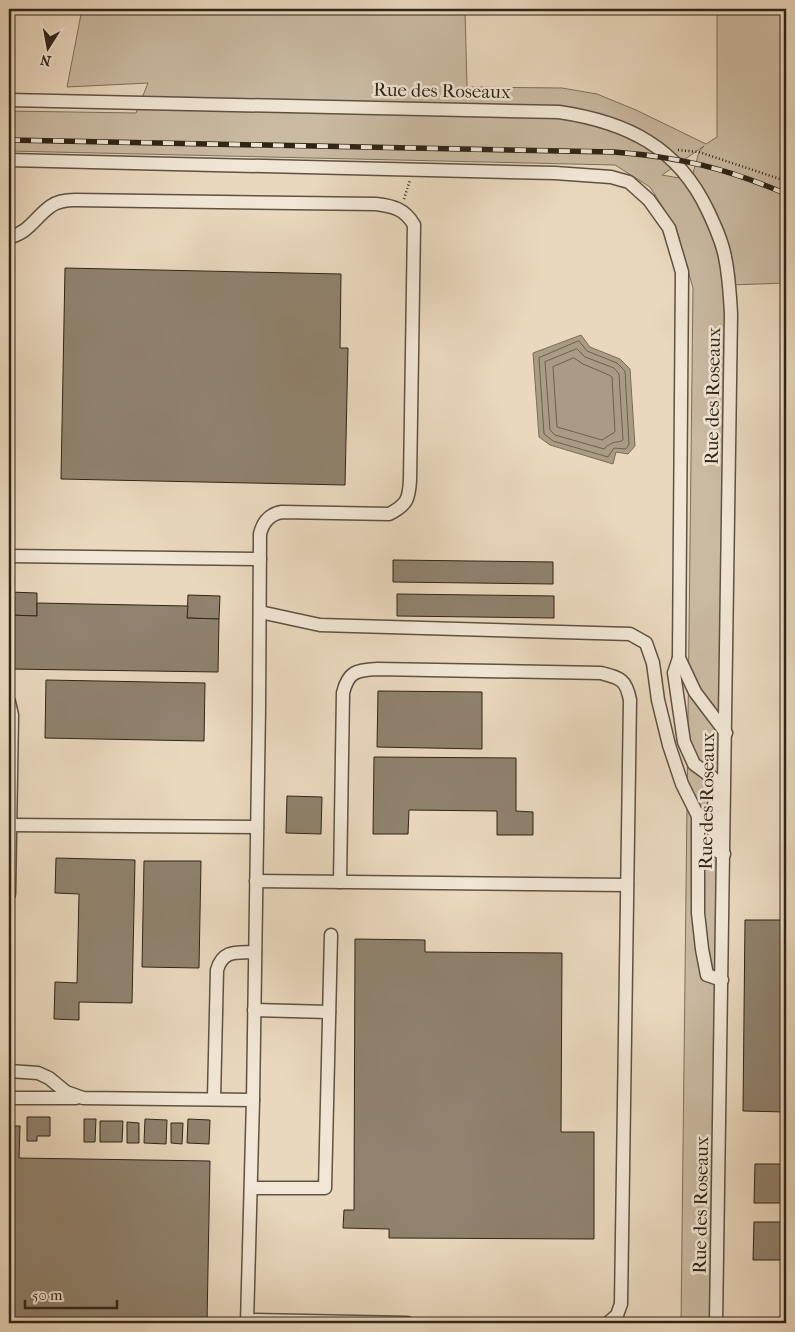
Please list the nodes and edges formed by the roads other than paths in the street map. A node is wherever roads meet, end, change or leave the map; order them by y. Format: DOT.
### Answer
graph roads {
  1 [pos="9,100"];
  2 [pos="9,160"];
  3 [pos="9,237"];
  4 [pos="9,556"];
  5 [pos="260,559"];
  6 [pos="260,612"];
  7 [pos="679,658"];
  8 [pos="9,702"];
  9 [pos="726,732"];
  10 [pos="10,825"];
  11 [pos="257,827"];
  12 [pos="724,854"];
  13 [pos="256,881"];
  14 [pos="340,882"];
  15 [pos="627,885"];
  16 [pos="9,894"];
  17 [pos="331,935"];
  18 [pos="255,952"];
  19 [pos="722,980"];
  20 [pos="254,1010"];
  21 [pos="329,1012"];
  22 [pos="9,1071"];
  23 [pos="9,1098"];
  24 [pos="84,1098"];
  25 [pos="214,1099"];
  26 [pos="253,1100"];
  27 [pos="251,1188"];
  28 [pos="248,1322"];
  29 [pos="407,1323"];
  30 [pos="608,1323"];
  31 [pos="716,1323"];
  1 -- 9 [label="street, Rue des Roseaux"];
  2 -- 7 [label="street"];
  3 -- 5 [label="street"];
  4 -- 5 [label="street"];
  5 -- 6 [label="street"];
  6 -- 11 [label="street"];
  6 -- 19 [label="street"];
  7 -- 9 [label="street"];
  7 -- 12 [label="street"];
  8 -- 10 [label="street"];
  9 -- 12 [label="street, Rue des Roseaux"];
  10 -- 11 [label="street"];
  10 -- 16 [label="street"];
  11 -- 13 [label="street"];
  12 -- 19 [label="street, Rue des Roseaux"];
  13 -- 14 [label="street"];
  13 -- 18 [label="street"];
  14 -- 15 [label="street"];
  14 -- 15 [label="street"];
  15 -- 30 [label="street"];
  17 -- 21 [label="street"];
  18 -- 20 [label="street"];
  18 -- 25 [label="street"];
  19 -- 31 [label="street, Rue des Roseaux"];
  20 -- 21 [label="street"];
  20 -- 26 [label="street"];
  21 -- 27 [label="street"];
  22 -- 24 [label="street"];
  23 -- 24 [label="street"];
  24 -- 25 [label="street"];
  25 -- 26 [label="street"];
  26 -- 27 [label="street"];
  27 -- 28 [label="street"];
  28 -- 29 [label="street"];
}
